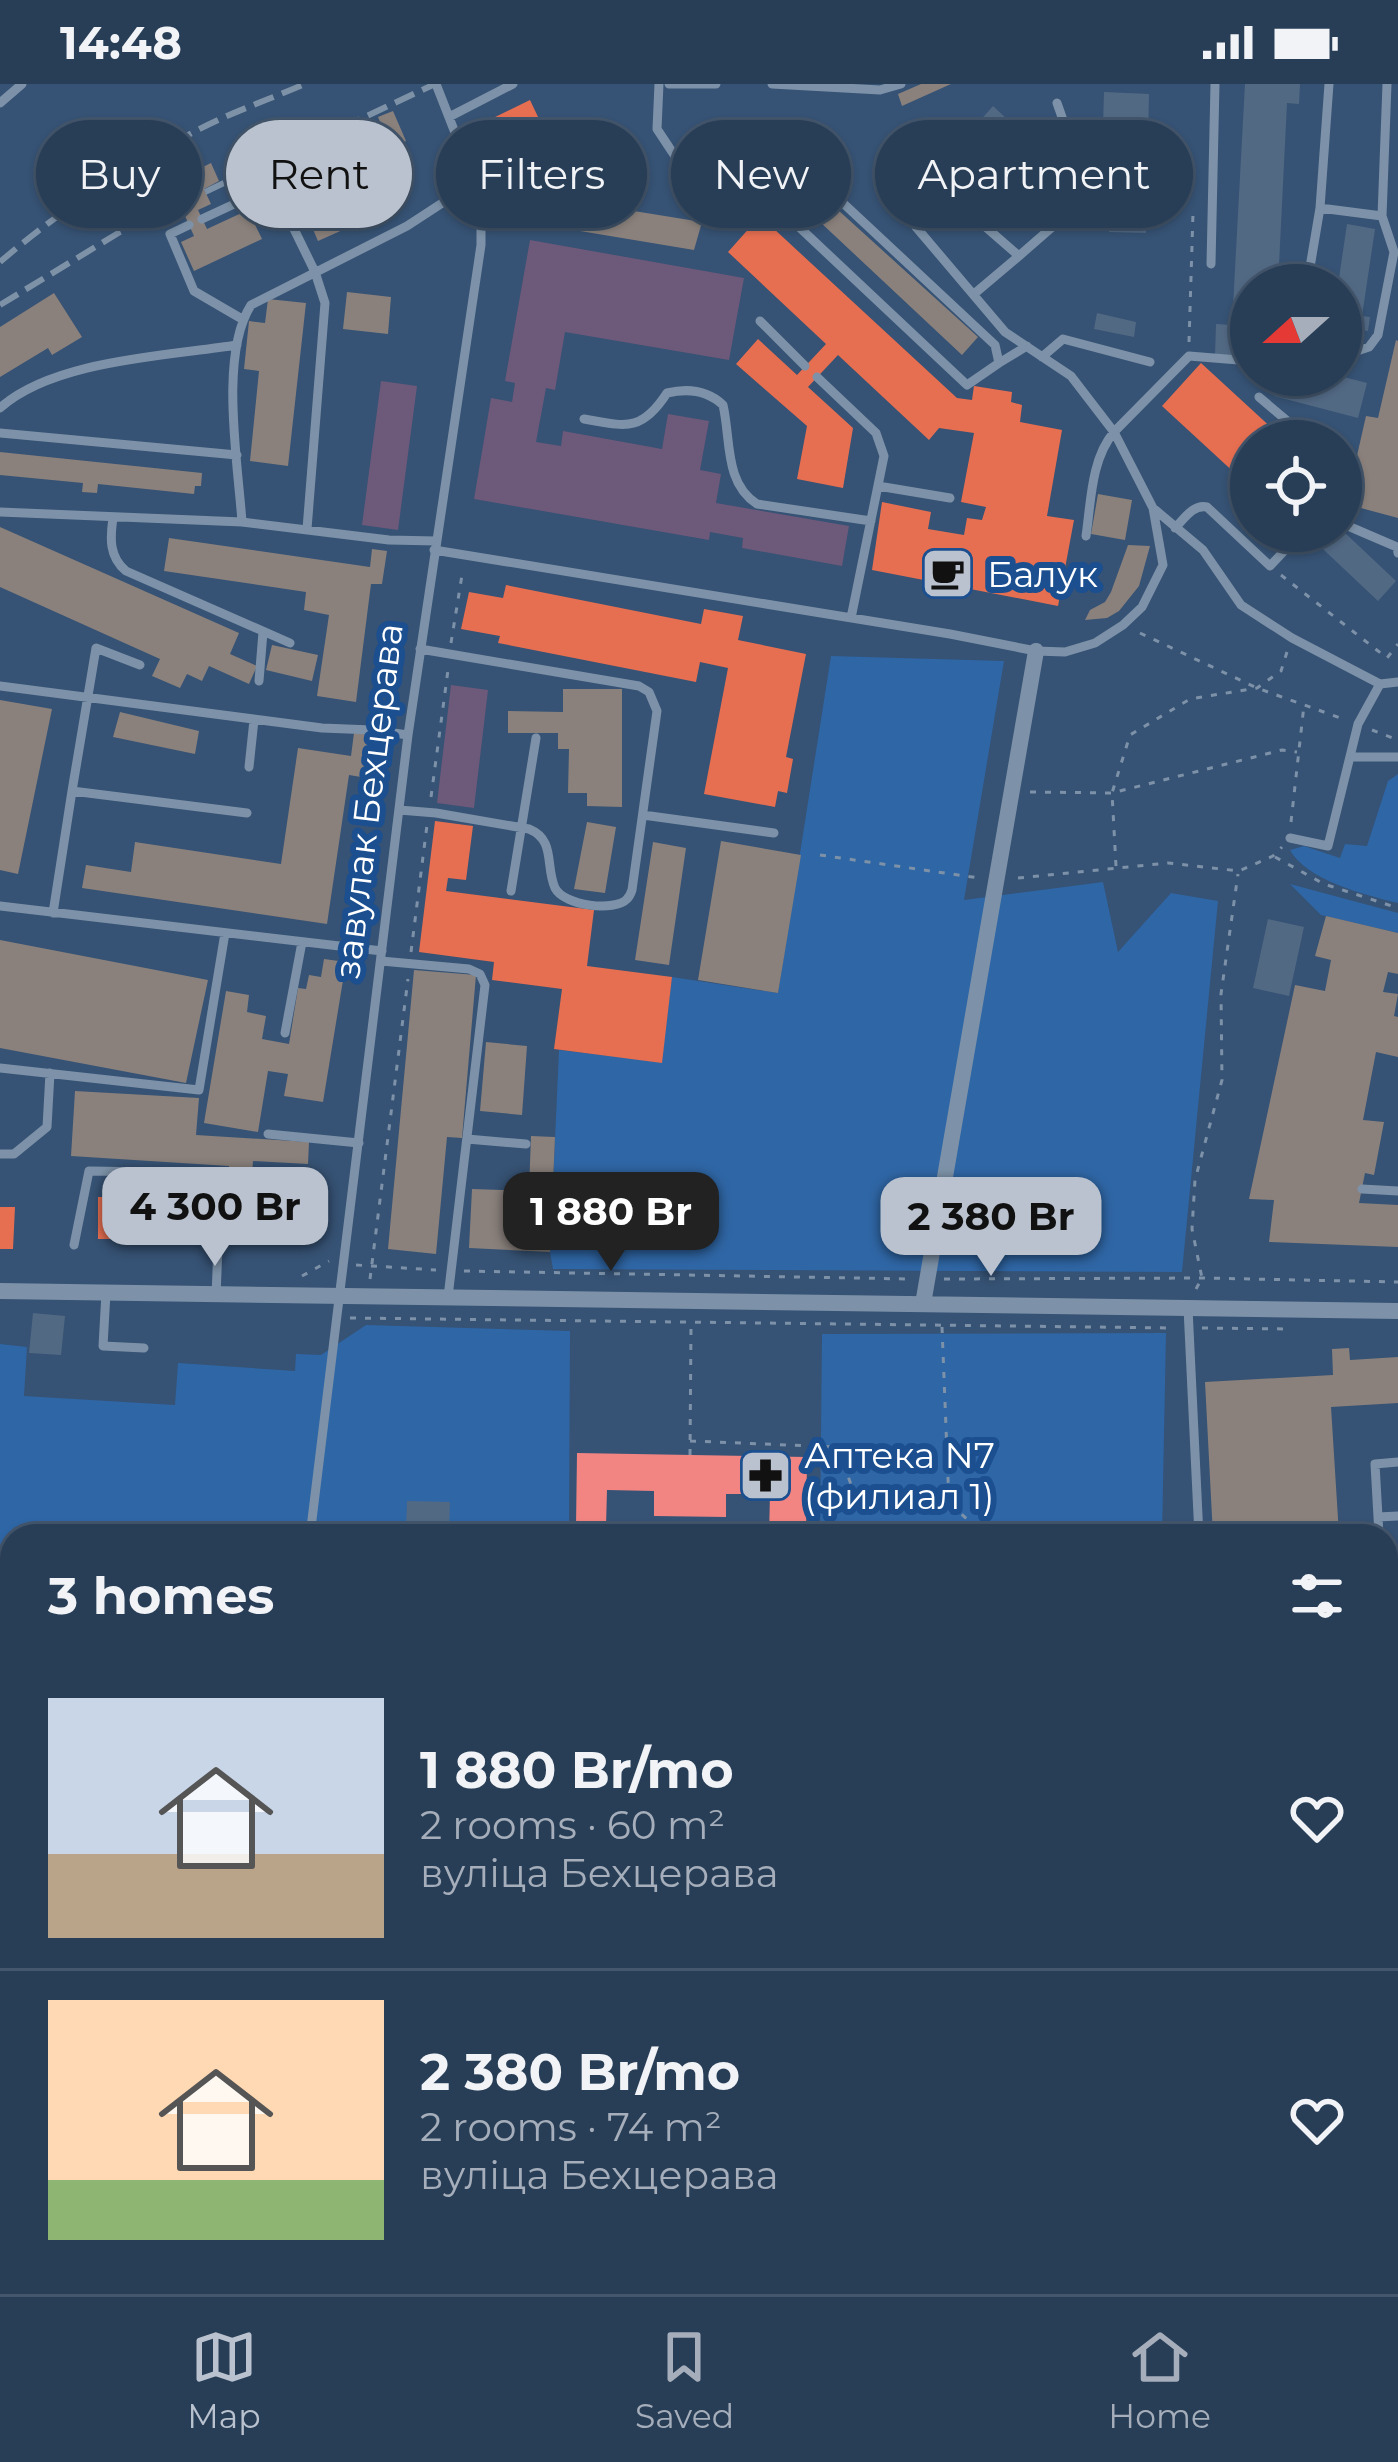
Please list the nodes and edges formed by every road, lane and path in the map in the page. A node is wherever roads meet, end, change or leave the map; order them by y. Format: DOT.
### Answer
graph roads {
  1 [pos="22,84"];
  2 [pos="436,84"];
  3 [pos="513,84"];
  4 [pos="659,84"];
  5 [pos="669,84"];
  6 [pos="716,84"];
  7 [pos="772,84"];
  8 [pos="901,84"];
  9 [pos="1215,84"];
  10 [pos="1329,84"];
  11 [pos="1387,84"];
  12 [pos="0,103"];
  13 [pos="1057,104"];
  14 [pos="449,117"];
  15 [pos="450,120"];
  16 [pos="671,150"];
  17 [pos="436,207"];
  18 [pos="1320,208"];
  19 [pos="1212,214"];
  20 [pos="1382,216"];
  21 [pos="202,219"];
  22 [pos="183,228"];
  23 [pos="482,228"];
  24 [pos="1019,256"];
  25 [pos="1211,264"];
  26 [pos="1311,264"];
  27 [pos="315,272"];
  28 [pos="974,294"];
  29 [pos="242,319"];
  30 [pos="760,321"];
  31 [pos="237,345"];
  32 [pos="1027,346"];
  33 [pos="1362,349"];
  34 [pos="1189,356"];
  35 [pos="1042,357"];
  36 [pos="1230,359"];
  37 [pos="1150,362"];
  38 [pos="1000,363"];
  39 [pos="806,366"];
  40 [pos="817,377"];
  41 [pos="1259,397"];
  42 [pos="0,408"];
  43 [pos="584,418"];
  44 [pos="1286,420"];
  45 [pos="1114,432"];
  46 [pos="0,434"];
  47 [pos="237,455"];
  48 [pos="878,485"];
  49 [pos="950,498"];
  50 [pos="1153,508"];
  51 [pos="0,512"];
  52 [pos="113,518"];
  53 [pos="871,521"];
  54 [pos="242,522"];
  55 [pos="1175,528"];
  56 [pos="307,530"];
  57 [pos="1362,532"];
  58 [pos="1086,536"];
  59 [pos="435,546"];
  60 [pos="1283,552"];
  61 [pos="1398,553"];
  62 [pos="465,555"];
  63 [pos="1270,566"];
  64 [pos="851,618"];
  65 [pos="1123,625"];
  66 [pos="263,632"];
  67 [pos="1292,638"];
  68 [pos="290,643"];
  69 [pos="1398,644"];
  70 [pos="420,650"];
  71 [pos="1036,651"];
  72 [pos="450,653"];
  73 [pos="1387,658"];
  74 [pos="140,665"];
  75 [pos="1398,668"];
  76 [pos="260,681"];
  77 [pos="1398,682"];
  78 [pos="1380,684"];
  79 [pos="0,686"];
  80 [pos="1257,688"];
  81 [pos="87,698"];
  82 [pos="1304,705"];
  83 [pos="254,720"];
  84 [pos="1358,724"];
  85 [pos="408,735"];
  86 [pos="536,738"];
  87 [pos="1398,740"];
  88 [pos="1297,752"];
  89 [pos="1351,757"];
  90 [pos="1398,757"];
  91 [pos="249,767"];
  92 [pos="72,791"];
  93 [pos="1010,792"];
  94 [pos="1112,793"];
  95 [pos="399,810"];
  96 [pos="429,812"];
  97 [pos="248,813"];
  98 [pos="643,815"];
  99 [pos="522,828"];
  100 [pos="774,833"];
  101 [pos="1290,838"];
  102 [pos="820,855"];
  103 [pos="1273,856"];
  104 [pos="1116,868"];
  105 [pos="1239,871"];
  106 [pos="996,881"];
  107 [pos="511,891"];
  108 [pos="0,906"];
  109 [pos="1398,908"];
  110 [pos="53,913"];
  111 [pos="225,933"];
  112 [pos="302,942"];
  113 [pos="382,956"];
  114 [pos="410,962"];
  115 [pos="285,1033"];
  116 [pos="0,1068"];
  117 [pos="50,1072"];
  118 [pos="268,1134"];
  119 [pos="467,1138"];
  120 [pos="359,1142"];
  121 [pos="526,1144"];
  122 [pos="0,1154"];
  123 [pos="1362,1189"];
  124 [pos="1398,1191"];
  125 [pos="74,1245"];
  126 [pos="345,1263"];
  127 [pos="373,1267"];
  128 [pos="452,1270"];
  129 [pos="302,1276"];
  130 [pos="1202,1278"];
  131 [pos="926,1280"];
  132 [pos="1398,1282"];
  133 [pos="0,1292"];
  134 [pos="106,1293"];
  135 [pos="217,1295"];
  136 [pos="340,1298"];
  137 [pos="365,1298"];
  138 [pos="448,1299"];
  139 [pos="922,1304"];
  140 [pos="1188,1307"];
  141 [pos="1398,1311"];
  142 [pos="338,1318"];
  143 [pos="691,1322"];
  144 [pos="942,1325"];
  145 [pos="1189,1328"];
  146 [pos="1305,1329"];
  147 [pos="144,1348"];
  148 [pos="691,1442"];
  149 [pos="691,1454"];
  150 [pos="1398,1462"];
  151 [pos="950,1503"];
  152 [pos="1398,1516"];
  153 [pos="1378,1517"];
  154 [pos="312,1524"];
  155 [pos="953,1524"];
  156 [pos="973,1524"];
  157 [pos="1198,1524"];
  158 [pos="1378,1524"];
  1 -- 12 [label="lane"];
  2 -- 14 [label="lane, завулак Бехцерава"];
  3 -- 14 [label="lane"];
  4 -- 16 [label="lane"];
  5 -- 6 [label="lane"];
  7 -- 8 [label="lane"];
  9 -- 19 [label="lane"];
  10 -- 18 [label="lane"];
  11 -- 20 [label="lane"];
  13 -- 24 [label="lane"];
  14 -- 15 [label="lane, завулак Бехцерава"];
  17 -- 27 [label="lane"];
  18 -- 20 [label="lane"];
  18 -- 26 [label="lane"];
  19 -- 25 [label="lane"];
  19 -- 34 [label="path"];
  20 -- 33 [label="lane"];
  21 -- 27 [label="lane"];
  22 -- 29 [label="lane"];
  23 -- 59 [label="lane, завулак Бехцерава"];
  24 -- 28 [label="lane"];
  24 -- 28 [label="lane"];
  27 -- 29 [label="lane"];
  27 -- 56 [label="lane"];
  28 -- 32 [label="lane"];
  29 -- 31 [label="lane"];
  30 -- 39 [label="lane"];
  31 -- 42 [label="lane"];
  31 -- 47 [label="lane"];
  32 -- 35 [label="lane"];
  32 -- 38 [label="lane"];
  34 -- 36 [label="lane"];
  34 -- 45 [label="lane"];
  35 -- 37 [label="lane"];
  35 -- 45 [label="lane"];
  38 -- 38 [label="lane"];
  40 -- 48 [label="lane"];
  41 -- 44 [label="lane"];
  43 -- 53 [label="lane"];
  45 -- 50 [label="lane"];
  45 -- 58 [label="lane"];
  46 -- 47 [label="lane"];
  47 -- 54 [label="lane"];
  48 -- 49 [label="lane"];
  48 -- 53 [label="lane"];
  50 -- 55 [label="lane"];
  50 -- 65 [label="lane"];
  51 -- 52 [label="lane"];
  52 -- 54 [label="lane"];
  52 -- 66 [label="lane"];
  53 -- 64 [label="lane"];
  54 -- 56 [label="lane"];
  55 -- 63 [label="lane"];
  55 -- 67 [label="lane"];
  56 -- 59 [label="lane"];
  57 -- 61 [label="lane"];
  59 -- 62 [label="lane"];
  59 -- 70 [label="lane, завулак Бехцерава"];
  60 -- 63 [label="lane"];
  62 -- 64 [label="lane"];
  62 -- 72 [label="path"];
  63 -- 73 [label="path"];
  64 -- 71 [label="lane"];
  65 -- 71 [label="lane"];
  65 -- 80 [label="path"];
  66 -- 68 [label="lane"];
  66 -- 76 [label="lane"];
  67 -- 78 [label="lane"];
  67 -- 80 [label="path"];
  69 -- 73 [label="path"];
  70 -- 72 [label="lane"];
  70 -- 85 [label="lane, завулак Бехцерава"];
  71 -- 93 [label="street"];
  72 -- 96 [label="path"];
  72 -- 98 [label="lane"];
  73 -- 75 [label="path"];
  74 -- 81 [label="lane"];
  77 -- 78 [label="lane"];
  78 -- 84 [label="lane"];
  79 -- 81 [label="lane"];
  80 -- 82 [label="path"];
  80 -- 94 [label="path"];
  81 -- 83 [label="lane"];
  81 -- 92 [label="lane"];
  82 -- 84 [label="path"];
  82 -- 88 [label="path"];
  83 -- 85 [label="lane"];
  83 -- 91 [label="lane"];
  84 -- 87 [label="path"];
  84 -- 89 [label="lane"];
  85 -- 95 [label="lane, завулак Бехцерава"];
  86 -- 99 [label="lane"];
  88 -- 94 [label="path"];
  88 -- 101 [label="path"];
  89 -- 90 [label="lane"];
  89 -- 101 [label="lane"];
  92 -- 97 [label="lane"];
  92 -- 110 [label="lane"];
  93 -- 94 [label="path"];
  93 -- 106 [label="street"];
  94 -- 104 [label="path"];
  95 -- 96 [label="lane"];
  95 -- 113 [label="lane, завулак Бехцерава"];
  96 -- 99 [label="lane"];
  96 -- 114 [label="path"];
  98 -- 99 [label="lane"];
  98 -- 100 [label="lane"];
  99 -- 107 [label="lane"];
  101 -- 103 [label="path"];
  102 -- 106 [label="path"];
  103 -- 105 [label="path"];
  103 -- 109 [label="path"];
  104 -- 105 [label="path"];
  104 -- 106 [label="path"];
  105 -- 130 [label="path"];
  106 -- 131 [label="street"];
  108 -- 110 [label="lane"];
  110 -- 111 [label="lane"];
  111 -- 112 [label="lane"];
  111 -- 117 [label="lane"];
  112 -- 113 [label="lane"];
  112 -- 115 [label="lane"];
  113 -- 114 [label="lane"];
  113 -- 120 [label="lane, завулак Бехцерава"];
  114 -- 119 [label="lane"];
  114 -- 127 [label="path"];
  116 -- 117 [label="lane"];
  117 -- 122 [label="lane"];
  118 -- 120 [label="lane"];
  119 -- 121 [label="lane"];
  119 -- 128 [label="lane"];
  120 -- 126 [label="lane, завулак Бехцерава"];
  123 -- 124 [label="lane"];
  125 -- 135 [label="lane"];
  126 -- 127 [label="path"];
  126 -- 129 [label="path"];
  126 -- 136 [label="lane, завулак Бехцерава"];
  127 -- 128 [label="path"];
  127 -- 137 [label="path"];
  128 -- 131 [label="path"];
  128 -- 138 [label="lane"];
  130 -- 131 [label="path"];
  130 -- 132 [label="path"];
  130 -- 140 [label="path"];
  131 -- 139 [label="street"];
  133 -- 134 [label="street"];
  134 -- 135 [label="street"];
  134 -- 147 [label="lane"];
  135 -- 136 [label="street"];
  136 -- 137 [label="street"];
  136 -- 142 [label="lane, завулак Бехцерава"];
  137 -- 138 [label="street"];
  138 -- 139 [label="street"];
  139 -- 140 [label="street"];
  140 -- 141 [label="street"];
  140 -- 145 [label="lane"];
  142 -- 143 [label="path"];
  142 -- 154 [label="lane, завулак Бехцерава"];
  143 -- 144 [label="path"];
  143 -- 148 [label="path"];
  144 -- 145 [label="path"];
  144 -- 151 [label="path"];
  145 -- 146 [label="path"];
  145 -- 157 [label="lane"];
  148 -- 149 [label="path"];
  148 -- 151 [label="path"];
  150 -- 153 [label="lane"];
  151 -- 155 [label="path"];
  151 -- 156 [label="path"];
  152 -- 153 [label="lane"];
  153 -- 158 [label="lane"];
}
